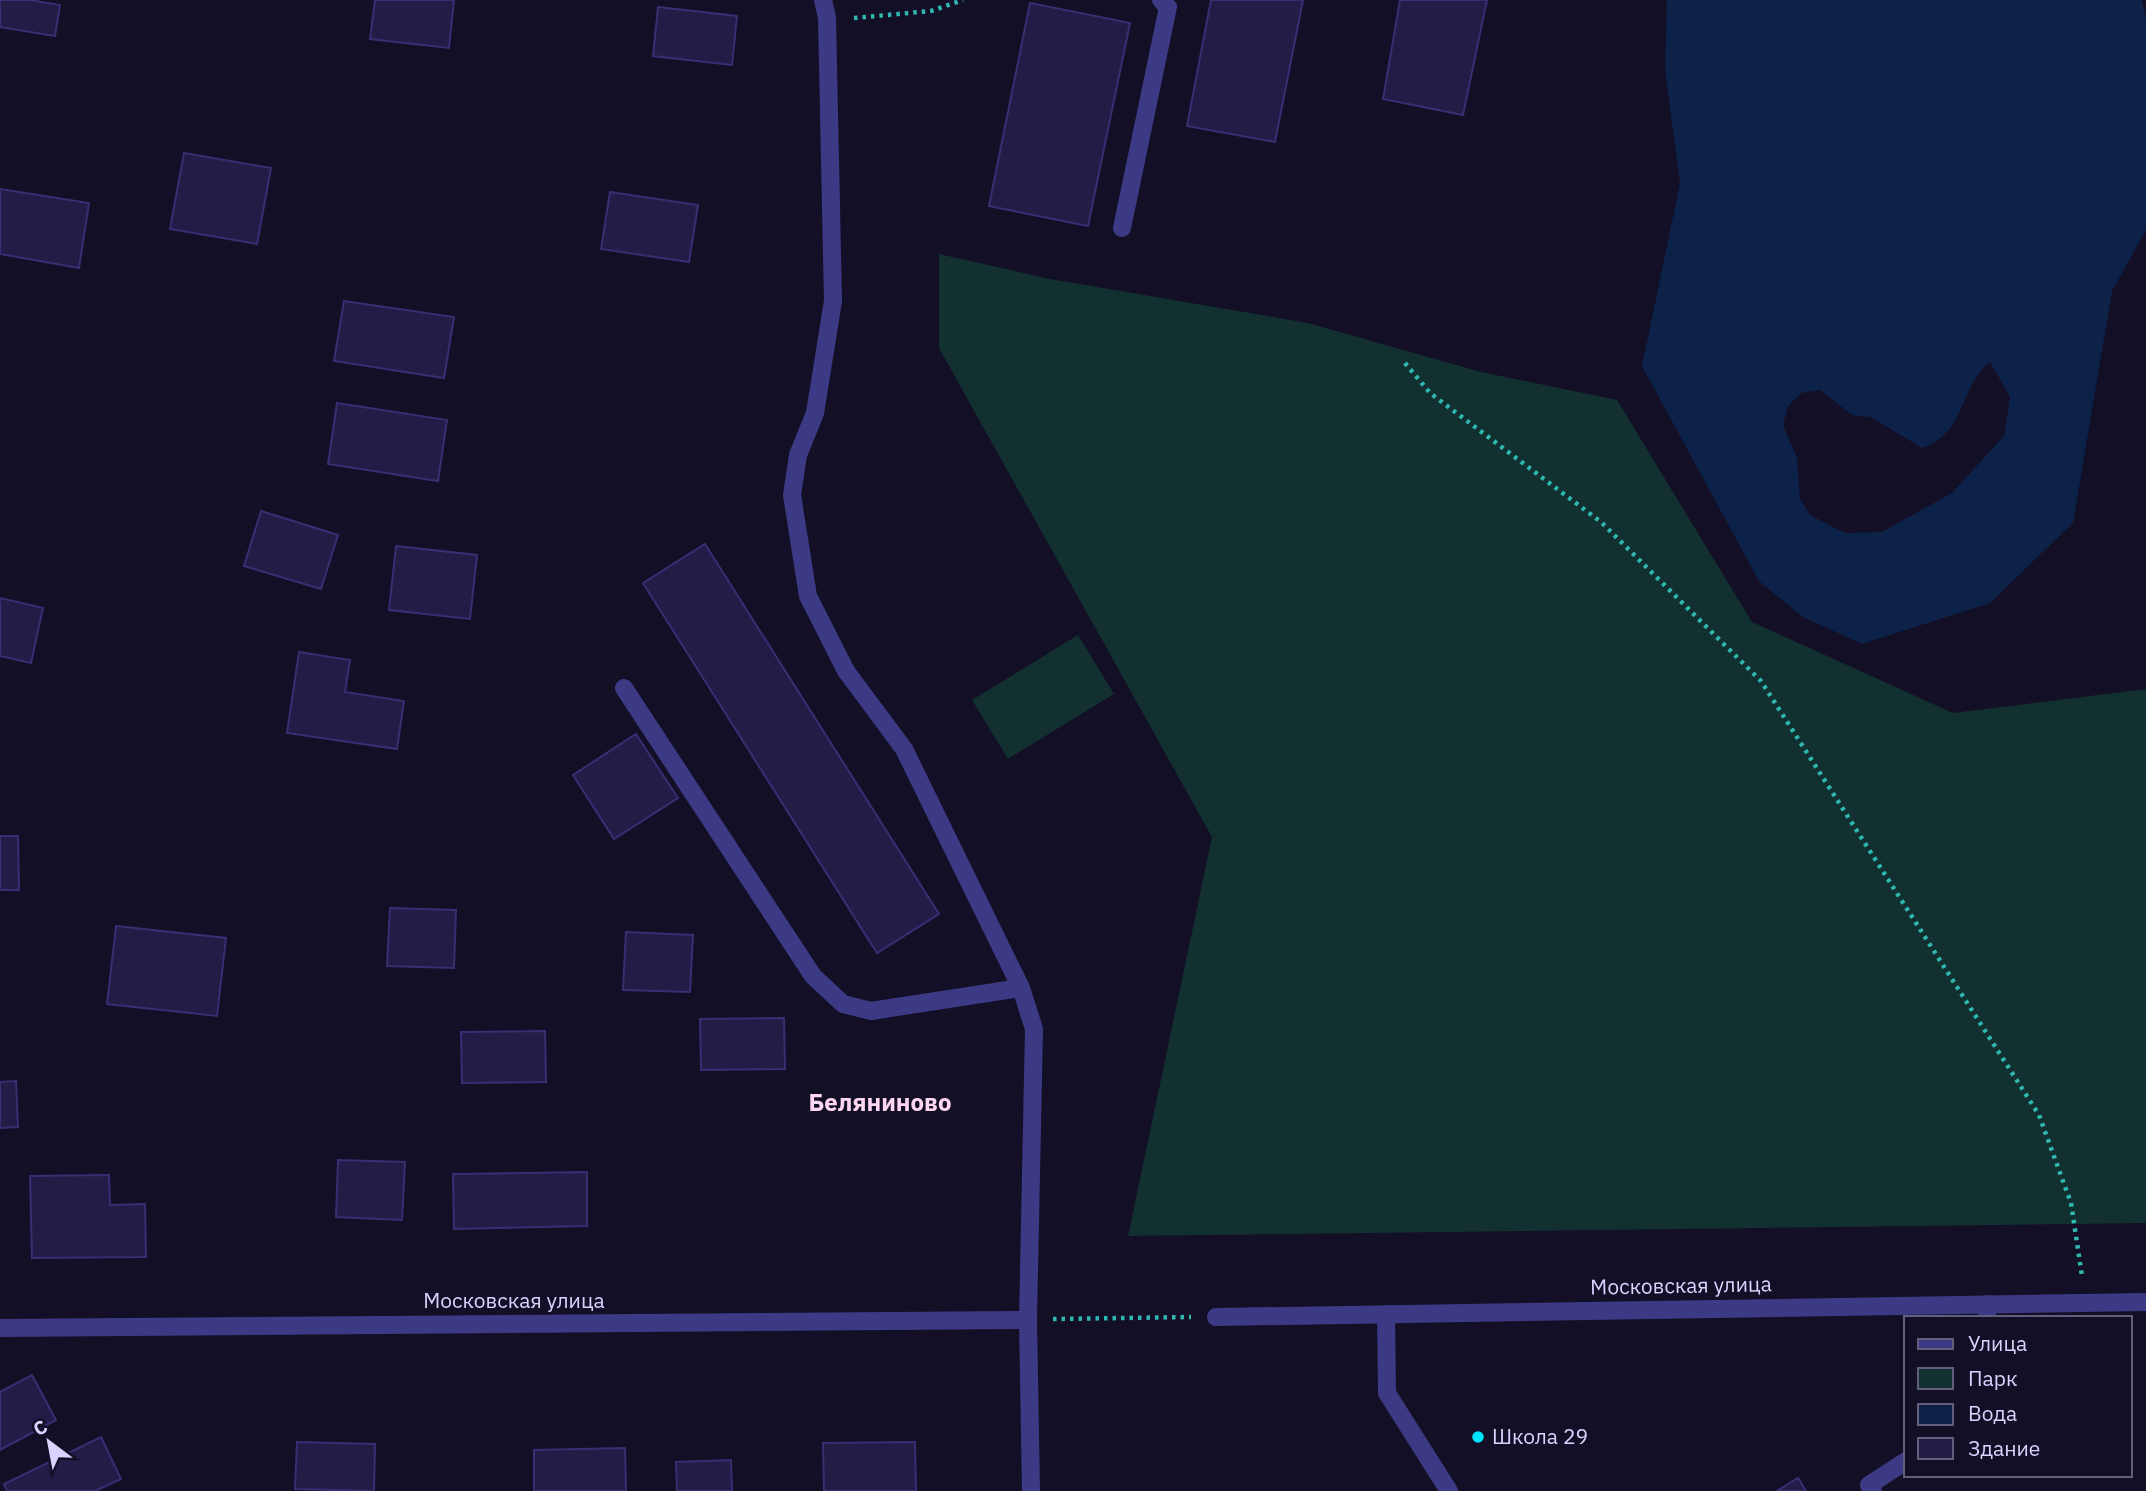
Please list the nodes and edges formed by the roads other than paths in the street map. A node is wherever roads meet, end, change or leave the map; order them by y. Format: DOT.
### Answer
graph roads {
  1 [pos="1161,0"];
  2 [pos="825,9"];
  3 [pos="1122,228"];
  4 [pos="624,688"];
  5 [pos="1021,988"];
  6 [pos="2146,1302"];
  7 [pos="1987,1311"];
  8 [pos="1386,1314"];
  9 [pos="1216,1317"];
  10 [pos="1028,1320"];
  11 [pos="0,1328"];
  12 [pos="1904,1462"];
  13 [pos="1031,1491"];
  14 [pos="1449,1491"];
  15 [pos="1873,1491"];
  1 -- 3 [label="street"];
  2 -- 5 [label="street"];
  4 -- 5 [label="street"];
  5 -- 10 [label="street"];
  6 -- 7 [label="street, Московская улица"];
  7 -- 8 [label="street, Московская улица"];
  8 -- 9 [label="street, Московская улица"];
  8 -- 14 [label="street"];
  10 -- 11 [label="street, Московская улица"];
  10 -- 13 [label="street"];
  12 -- 15 [label="street"];
}
